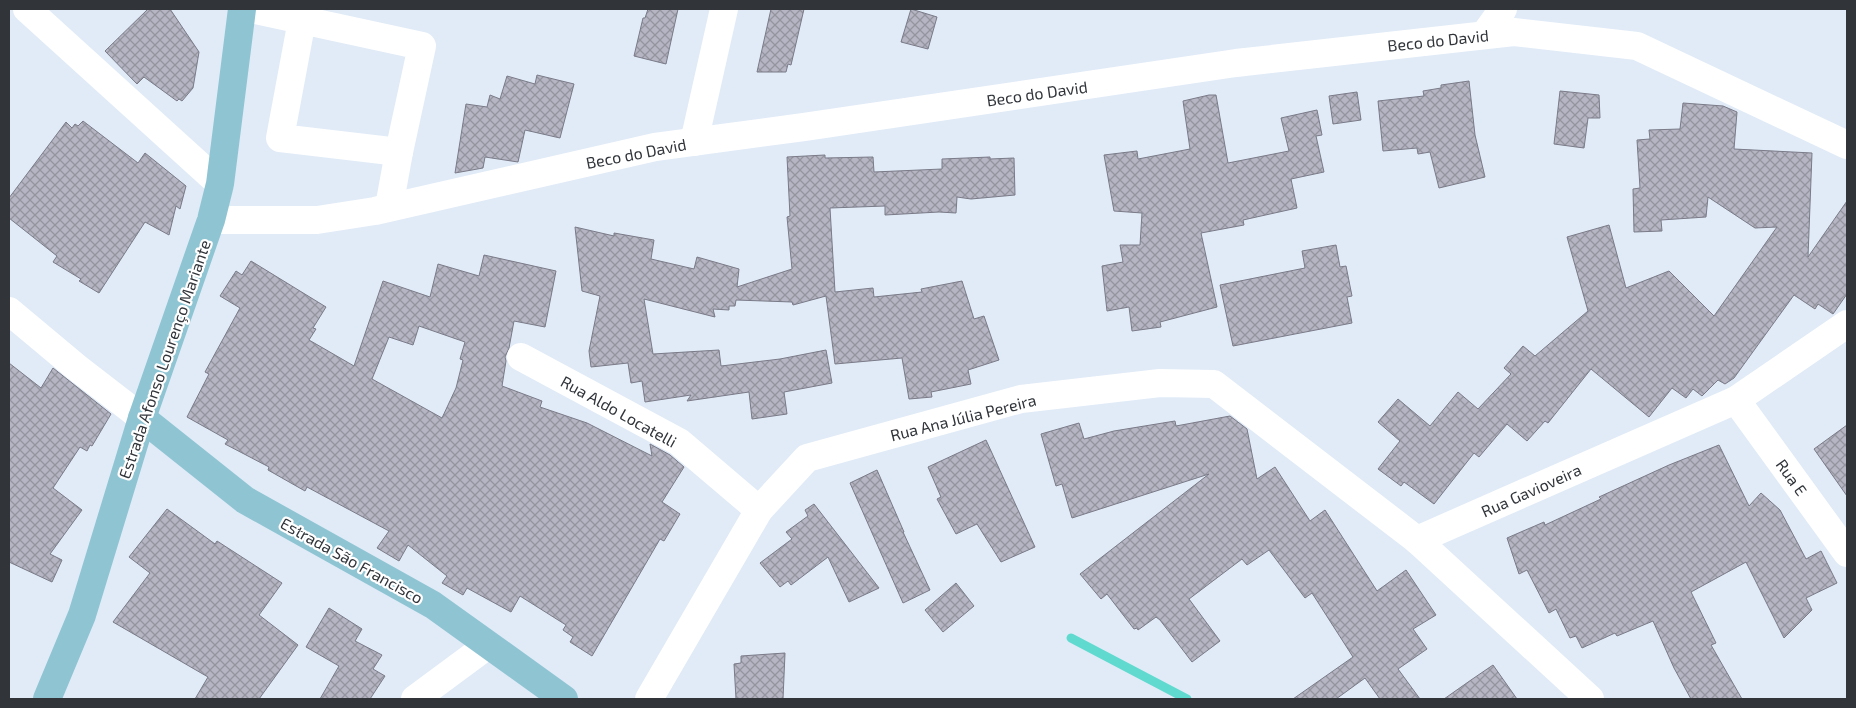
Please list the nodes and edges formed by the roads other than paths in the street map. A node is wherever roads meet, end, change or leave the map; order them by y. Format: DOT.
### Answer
graph roads {
  1 [pos="27,9"];
  2 [pos="242,9"];
  3 [pos="250,9"];
  4 [pos="724,9"];
  5 [pos="1503,9"];
  6 [pos="302,20"];
  7 [pos="1485,34"];
  8 [pos="694,142"];
  9 [pos="1847,145"];
  10 [pos="398,152"];
  11 [pos="220,184"];
  12 [pos="390,207"];
  13 [pos="211,220"];
  14 [pos="9,311"];
  15 [pos="1847,324"];
  16 [pos="521,357"];
  17 [pos="1736,400"];
  18 [pos="142,418"];
  19 [pos="759,510"];
  20 [pos="1417,540"];
  21 [pos="1847,553"];
  22 [pos="488,645"];
  23 [pos="47,699"];
  24 [pos="415,699"];
  25 [pos="564,699"];
  26 [pos="649,699"];
  27 [pos="1590,699"];
  1 -- 11 [label="street"];
  2 -- 11 [label="main road, Estrada Afonso Lourenço Mariante"];
  3 -- 6 [label="street"];
  4 -- 8 [label="street"];
  5 -- 7 [label="street"];
  6 -- 10 [label="street"];
  6 -- 10 [label="street"];
  7 -- 8 [label="street, Beco do David"];
  7 -- 9 [label="street, Beco do David"];
  8 -- 12 [label="street, Beco do David"];
  10 -- 12 [label="street"];
  11 -- 13 [label="main road, Estrada Afonso Lourenço Mariante"];
  12 -- 13 [label="street, Beco do David"];
  13 -- 18 [label="main road, Estrada Afonso Lourenço Mariante"];
  14 -- 18 [label="street"];
  15 -- 17 [label="street, Rua Gavioveira"];
  16 -- 19 [label="street, Rua Aldo Locatelli"];
  17 -- 20 [label="street, Rua Gavioveira"];
  17 -- 21 [label="street, Rua E"];
  18 -- 22 [label="main road, Estrada São Francisco"];
  18 -- 23 [label="main road, Estrada Afonso Lourenço Mariante"];
  19 -- 20 [label="street, Rua Ana Júlia Pereira"];
  19 -- 26 [label="street, Rua Ana Júlia Pereira"];
  20 -- 27 [label="street"];
  22 -- 24 [label="street"];
  22 -- 25 [label="main road, Estrada São Francisco"];
}
